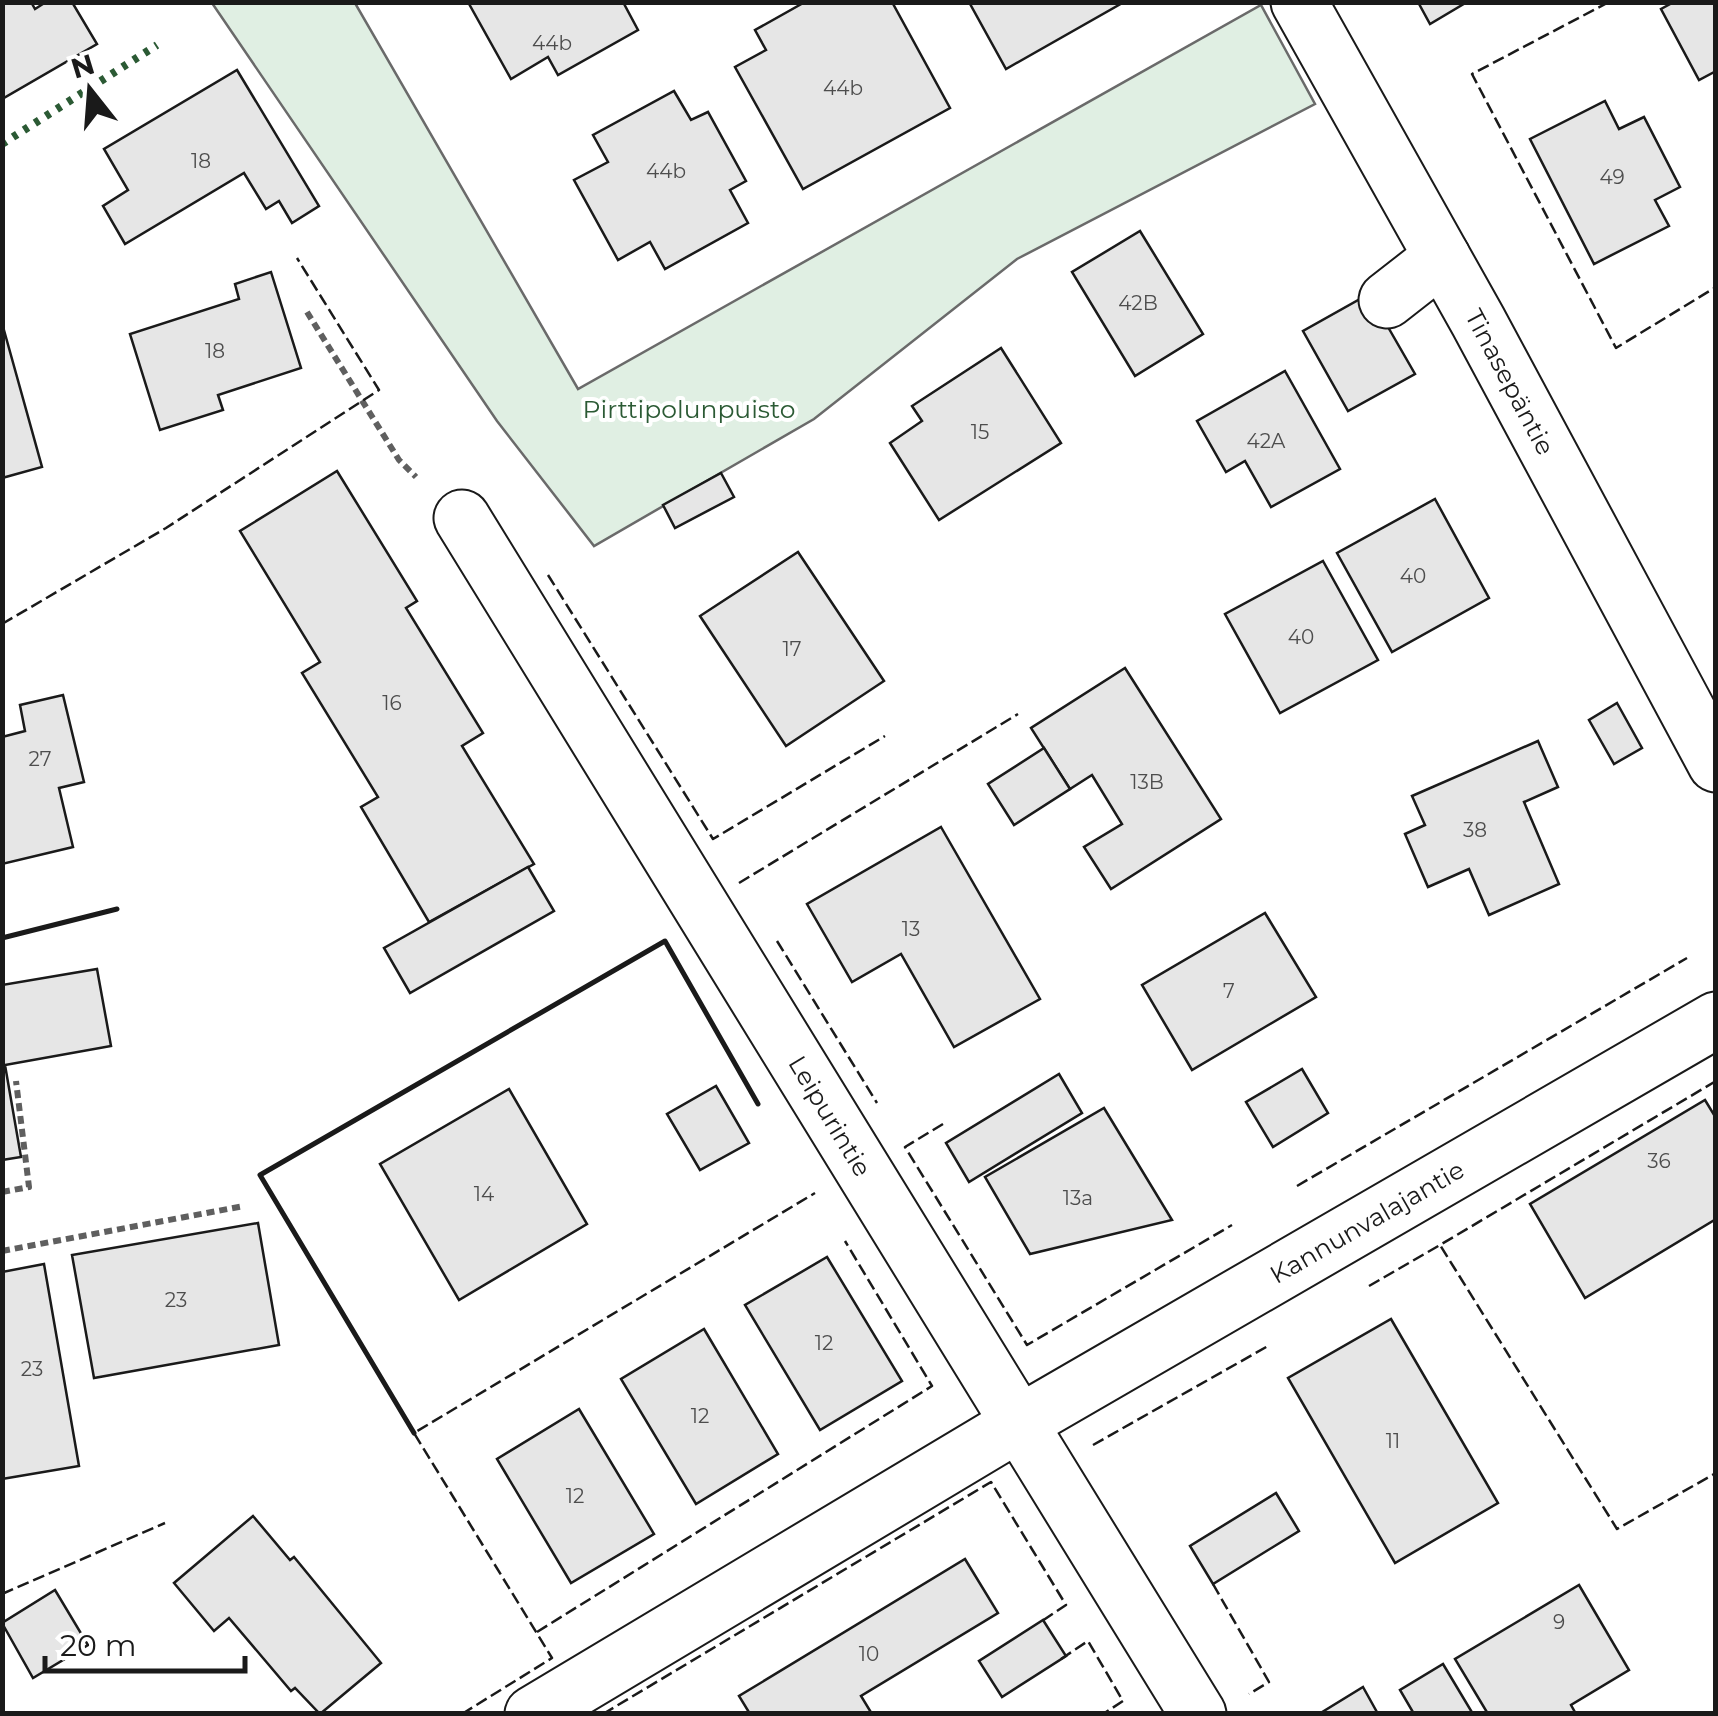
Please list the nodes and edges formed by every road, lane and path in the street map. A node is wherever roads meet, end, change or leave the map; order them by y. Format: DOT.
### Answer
graph roads {
  1 [pos="1299,2"];
  2 [pos="1442,258"];
  3 [pos="1387,300"];
  4 [pos="306,312"];
  5 [pos="462,518"];
  6 [pos="1716,764"];
  7 [pos="1716,1020"];
  8 [pos="16,1081"];
  9 [pos="2,1192"];
  10 [pos="244,1206"];
  11 [pos="2,1250"];
  12 [pos="1018,1424"];
  13 [pos="532,1714"];
  14 [pos="1198,1714"];
  1 -- 2 [label="street, Tinasepäntie"];
  2 -- 3 [label="street"];
  2 -- 6 [label="street, Tinasepäntie"];
  4 -- 5 [label="path"];
  5 -- 12 [label="street, Leipurintie"];
  7 -- 12 [label="street, Kannunvalajantie"];
  8 -- 9 [label="path"];
  10 -- 11 [label="path"];
  12 -- 13 [label="street, Kannunvalajantie"];
  12 -- 14 [label="street, Leipurintie"];
}
